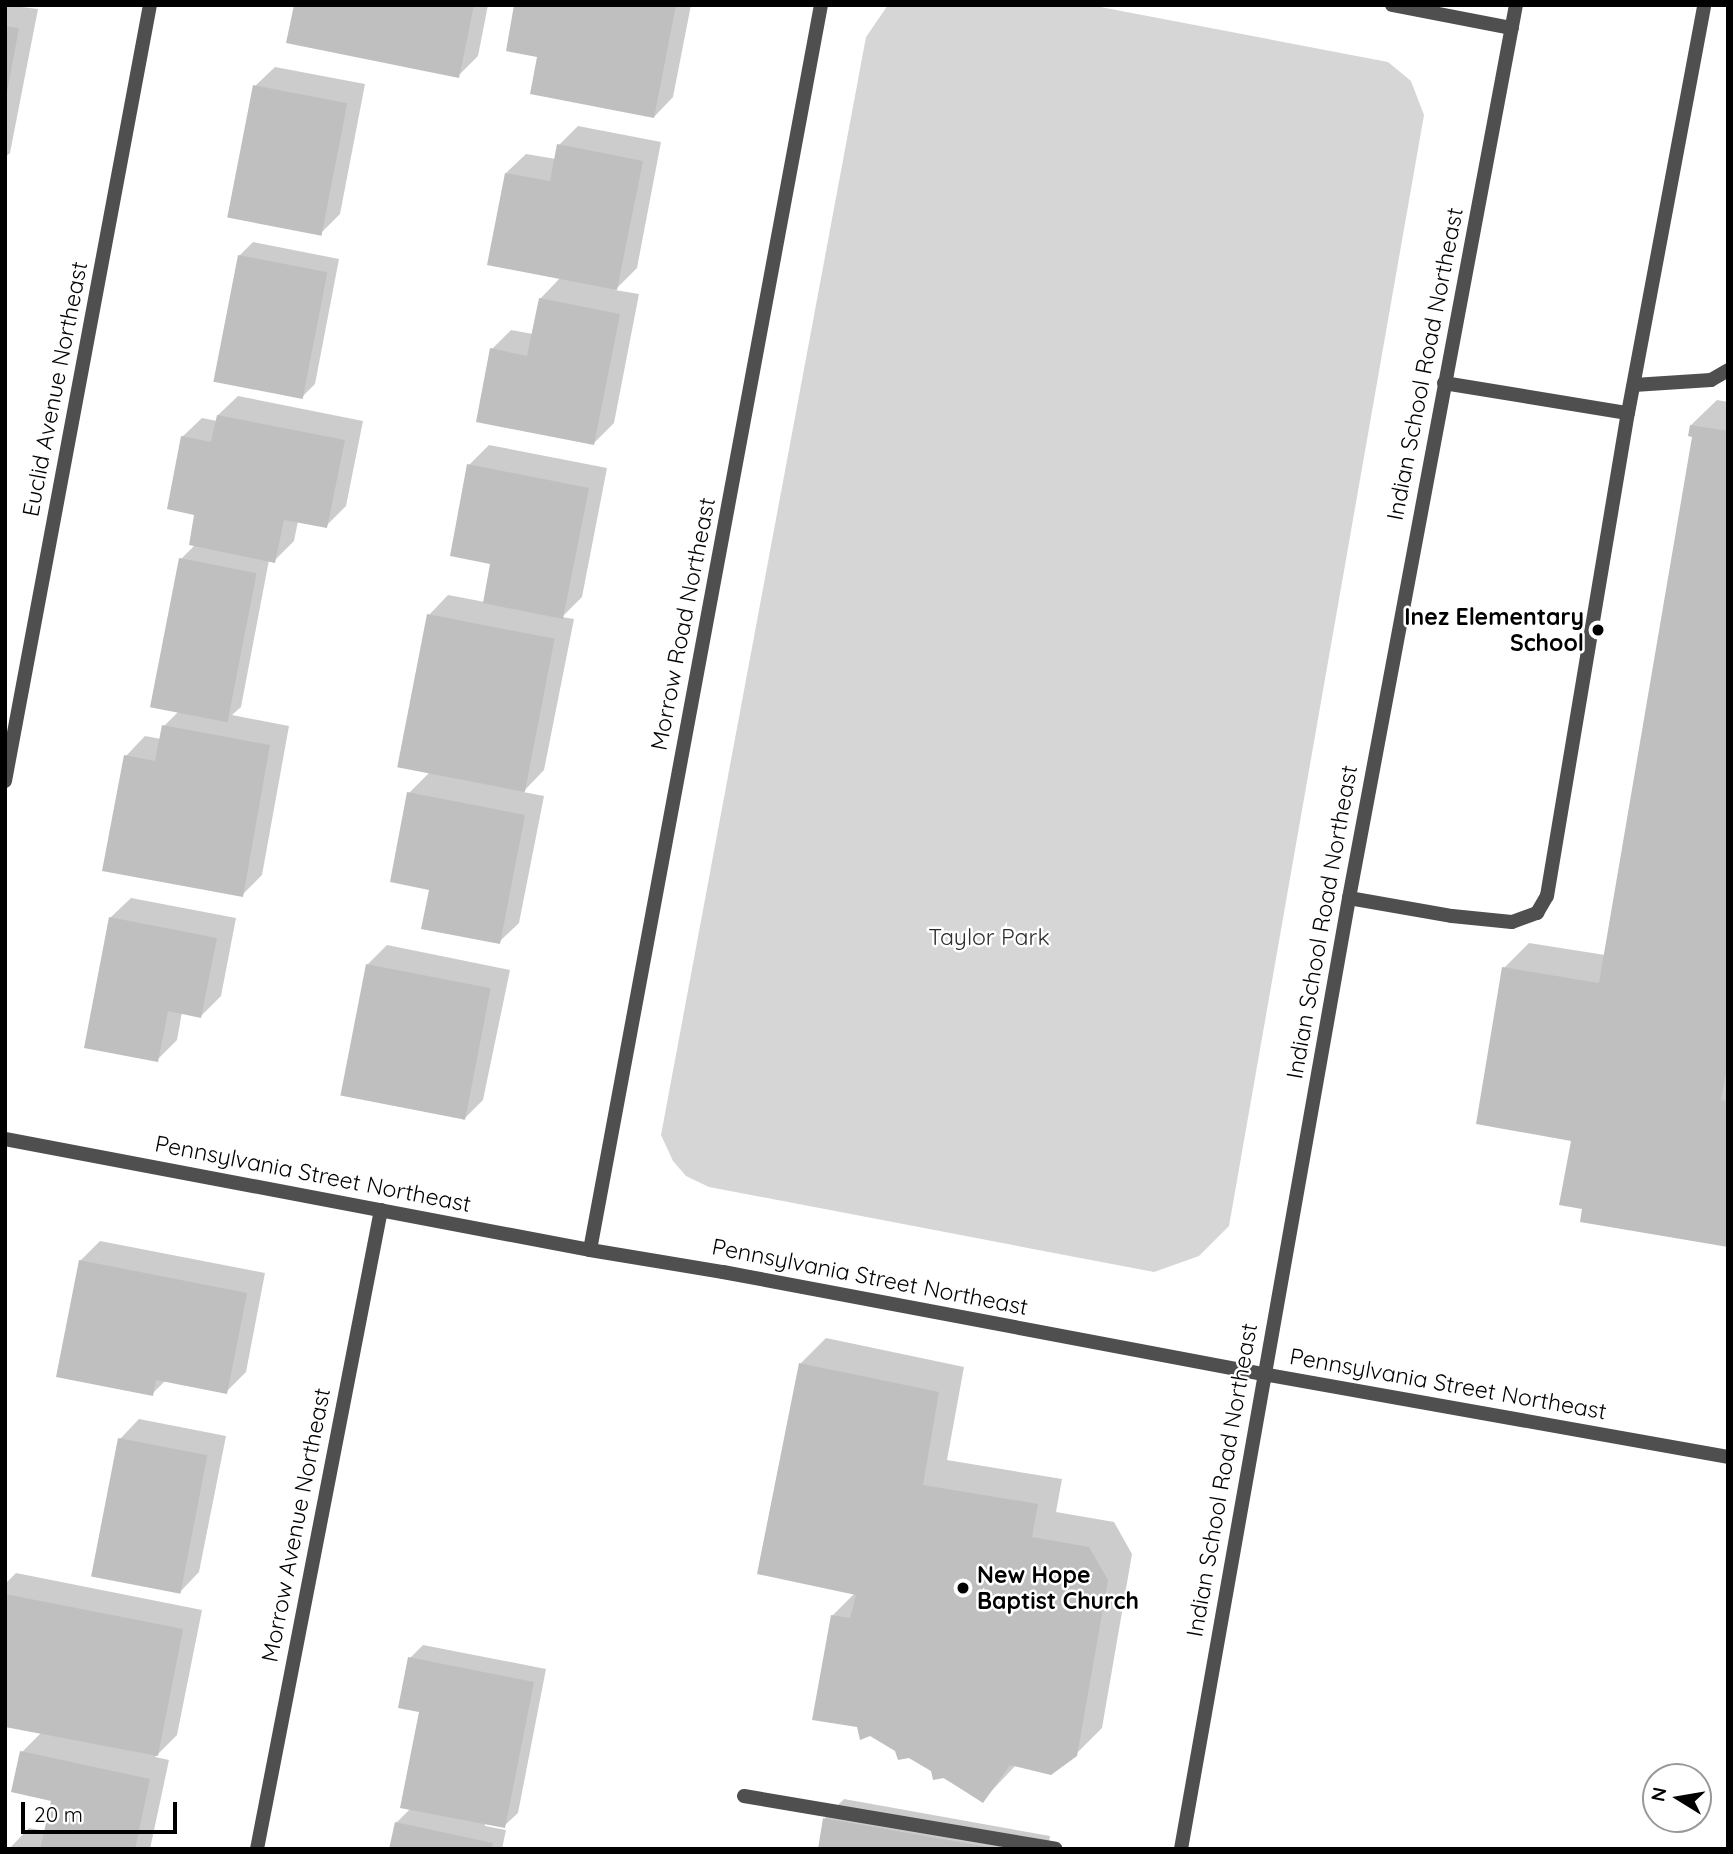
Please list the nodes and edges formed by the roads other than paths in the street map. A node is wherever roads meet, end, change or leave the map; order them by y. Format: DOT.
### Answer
graph roads {
  1 [pos="150,5"];
  2 [pos="821,5"];
  3 [pos="1392,5"];
  4 [pos="1516,5"];
  5 [pos="1704,5"];
  6 [pos="1512,28"];
  7 [pos="1728,370"];
  8 [pos="1444,383"];
  9 [pos="1634,385"];
  10 [pos="1628,413"];
  11 [pos="5,781"];
  12 [pos="1349,898"];
  13 [pos="5,1139"];
  14 [pos="380,1210"];
  15 [pos="590,1250"];
  16 [pos="1263,1374"];
  17 [pos="1728,1457"];
  18 [pos="744,1796"];
  19 [pos="257,1849"];
  20 [pos="1056,1849"];
  21 [pos="1181,1849"];
  1 -- 11 [label="street, Euclid Avenue Northeast"];
  2 -- 15 [label="street, Morrow Road Northeast"];
  3 -- 6 [label="street"];
  4 -- 6 [label="street, Indian School Road Northeast"];
  5 -- 9 [label="street"];
  6 -- 8 [label="street, Indian School Road Northeast"];
  7 -- 9 [label="street"];
  8 -- 10 [label="street"];
  8 -- 12 [label="street, Indian School Road Northeast"];
  9 -- 10 [label="street"];
  10 -- 12 [label="street"];
  12 -- 16 [label="street, Indian School Road Northeast"];
  13 -- 14 [label="street, Pennsylvania Street Northeast"];
  14 -- 15 [label="street, Pennsylvania Street Northeast"];
  14 -- 19 [label="street, Morrow Avenue Northeast"];
  15 -- 16 [label="street, Pennsylvania Street Northeast"];
  16 -- 17 [label="street, Pennsylvania Street Northeast"];
  16 -- 21 [label="street, Indian School Road Northeast"];
  18 -- 20 [label="street"];
}
